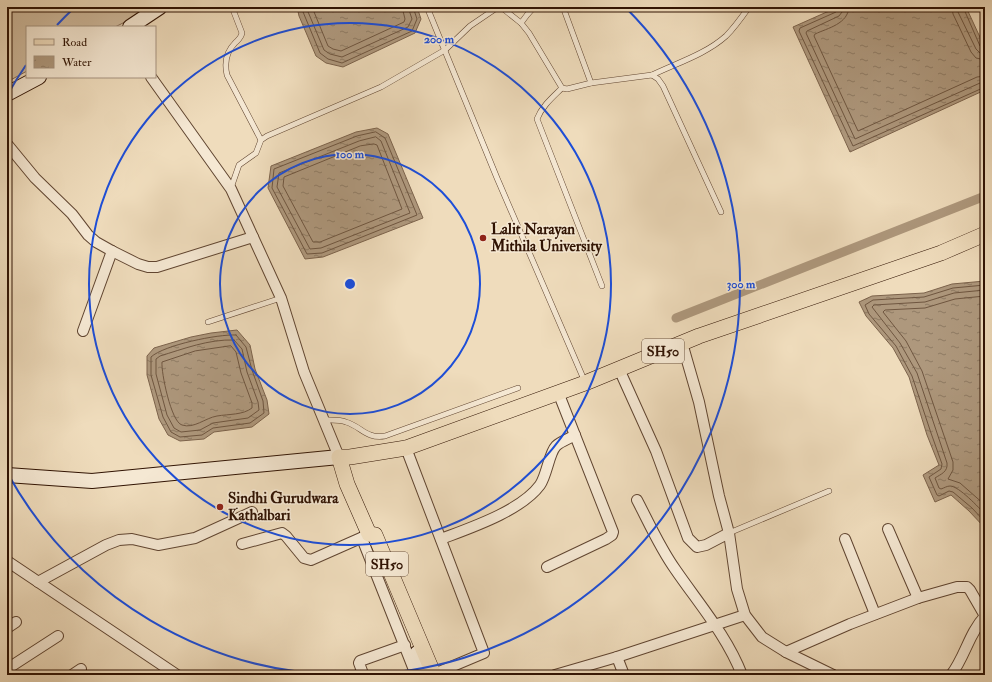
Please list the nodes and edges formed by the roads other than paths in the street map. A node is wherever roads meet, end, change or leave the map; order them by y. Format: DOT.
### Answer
graph roads {
  1 [pos="160,7"];
  2 [pos="232,7"];
  3 [pos="428,7"];
  4 [pos="498,7"];
  5 [pos="501,7"];
  6 [pos="534,7"];
  7 [pos="564,7"];
  8 [pos="749,7"];
  9 [pos="521,23"];
  10 [pos="132,26"];
  11 [pos="445,50"];
  12 [pos="652,75"];
  13 [pos="37,78"];
  14 [pos="152,78"];
  15 [pos="591,83"];
  16 [pos="562,88"];
  17 [pos="7,94"];
  18 [pos="261,140"];
  19 [pos="7,144"];
  20 [pos="231,189"];
  21 [pos="721,212"];
  22 [pos="985,234"];
  23 [pos="253,238"];
  24 [pos="112,252"];
  25 [pos="602,286"];
  26 [pos="281,298"];
  27 [pos="208,322"];
  28 [pos="83,331"];
  29 [pos="682,343"];
  30 [pos="619,369"];
  31 [pos="585,383"];
  32 [pos="518,388"];
  33 [pos="558,392"];
  34 [pos="322,420"];
  35 [pos="575,435"];
  36 [pos="406,448"];
  37 [pos="339,457"];
  38 [pos="7,475"];
  39 [pos="829,490"];
  40 [pos="637,500"];
  41 [pos="252,512"];
  42 [pos="888,529"];
  43 [pos="729,533"];
  44 [pos="366,536"];
  45 [pos="845,538"];
  46 [pos="441,539"];
  47 [pos="242,544"];
  48 [pos="7,561"];
  49 [pos="547,567"];
  50 [pos="38,582"];
  51 [pos="918,598"];
  52 [pos="875,614"];
  53 [pos="745,615"];
  54 [pos="985,616"];
  55 [pos="16,622"];
  56 [pos="716,624"];
  57 [pos="7,628"];
  58 [pos="58,636"];
  59 [pos="405,645"];
  60 [pos="786,652"];
  61 [pos="617,657"];
  62 [pos="7,669"];
  63 [pos="81,669"];
  64 [pos="560,674"];
  65 [pos="72,675"];
  66 [pos="177,675"];
  67 [pos="358,675"];
  68 [pos="416,675"];
  69 [pos="431,675"];
  70 [pos="624,675"];
  71 [pos="742,675"];
  72 [pos="833,675"];
  73 [pos="951,675"];
  1 -- 10 [label="main road"];
  2 -- 18 [label="lane"];
  3 -- 11 [label="lane"];
  4 -- 11 [label="lane"];
  5 -- 9 [label="lane"];
  6 -- 9 [label="lane"];
  7 -- 15 [label="lane"];
  8 -- 12 [label="lane"];
  9 -- 16 [label="lane"];
  11 -- 18 [label="lane"];
  11 -- 31 [label="lane"];
  12 -- 15 [label="lane"];
  12 -- 21 [label="lane"];
  13 -- 17 [label="main road"];
  14 -- 20 [label="street"];
  15 -- 16 [label="lane"];
  16 -- 25 [label="lane"];
  18 -- 20 [label="lane"];
  19 -- 24 [label="street"];
  20 -- 23 [label="street"];
  22 -- 29 [label="main road, SH50"];
  23 -- 24 [label="street"];
  23 -- 26 [label="street"];
  24 -- 28 [label="street"];
  26 -- 27 [label="lane"];
  26 -- 34 [label="street"];
  29 -- 30 [label="main road, SH50"];
  29 -- 43 [label="street"];
  30 -- 31 [label="main road, SH50"];
  30 -- 43 [label="street"];
  31 -- 33 [label="main road, SH50"];
  32 -- 34 [label="lane"];
  33 -- 35 [label="street"];
  33 -- 36 [label="main road, SH50"];
  34 -- 37 [label="street"];
  35 -- 46 [label="street"];
  35 -- 49 [label="street"];
  36 -- 37 [label="main road, SH50"];
  36 -- 46 [label="street"];
  37 -- 38 [label="main road"];
  37 -- 44 [label="main road, SH50"];
  39 -- 43 [label="lane"];
  40 -- 56 [label="street"];
  41 -- 50 [label="street"];
  42 -- 51 [label="street"];
  43 -- 53 [label="street"];
  44 -- 47 [label="street"];
  44 -- 59 [label="street"];
  44 -- 69 [label="main road, SH50"];
  45 -- 52 [label="street"];
  46 -- 69 [label="street"];
  48 -- 50 [label="street"];
  50 -- 66 [label="street"];
  51 -- 52 [label="street"];
  51 -- 54 [label="street"];
  52 -- 60 [label="street"];
  53 -- 56 [label="street"];
  53 -- 60 [label="street"];
  54 -- 73 [label="street"];
  55 -- 57 [label="street"];
  56 -- 61 [label="street"];
  56 -- 71 [label="street"];
  58 -- 62 [label="street"];
  59 -- 67 [label="street"];
  59 -- 68 [label="street"];
  60 -- 72 [label="street"];
  61 -- 64 [label="street"];
  61 -- 70 [label="street"];
  63 -- 65 [label="street"];
}
